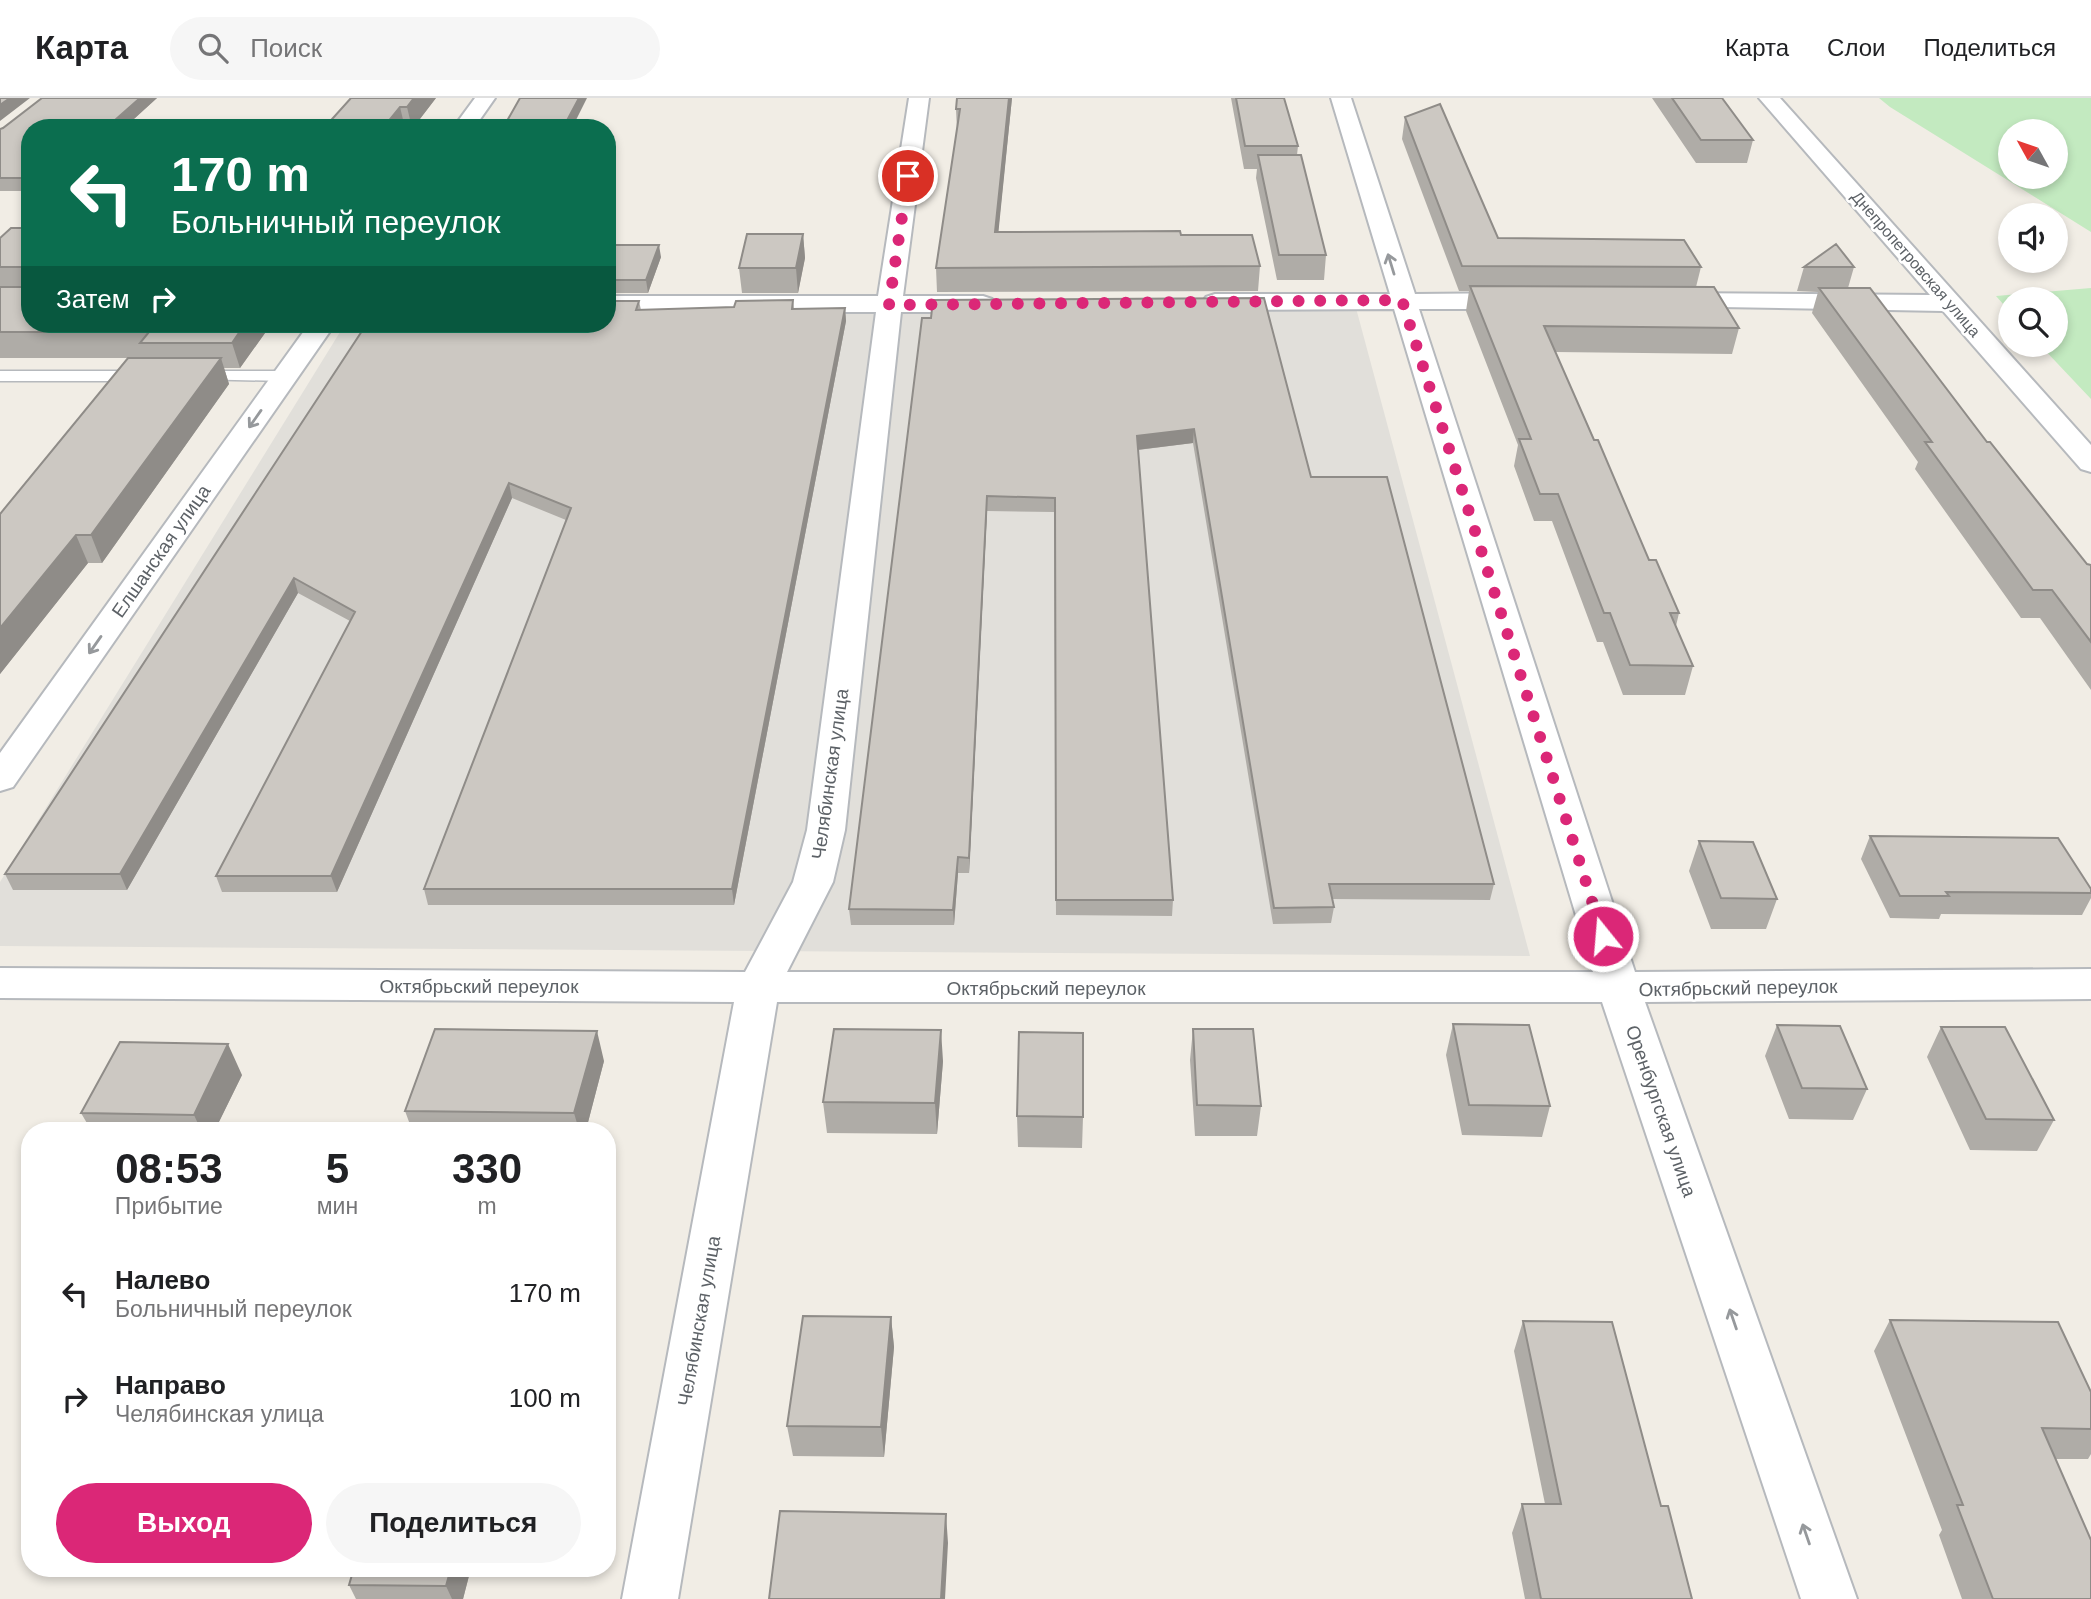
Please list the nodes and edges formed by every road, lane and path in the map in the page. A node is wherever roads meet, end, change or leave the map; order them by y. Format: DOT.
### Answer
graph roads {
  1 [pos="485,98"];
  2 [pos="919,98"];
  3 [pos="1341,98"];
  4 [pos="1769,98"];
  5 [pos="470,119"];
  6 [pos="1402,300"];
  7 [pos="1539,301"];
  8 [pos="1649,301"];
  9 [pos="1194,302"];
  10 [pos="1950,303"];
  11 [pos="616,304"];
  12 [pos="1014,304"];
  13 [pos="889,305"];
  14 [pos="316,333"];
  15 [pos="0,376"];
  16 [pos="125,376"];
  17 [pos="285,376"];
  18 [pos="107,397"];
  19 [pos="2091,463"];
  20 [pos="0,779"];
  21 [pos="0,982"];
  22 [pos="2091,984"];
  23 [pos="758,988"];
  24 [pos="1619,989"];
  25 [pos="650,1599"];
  26 [pos="1829,1599"];
  1 -- 5 [label="street"];
  2 -- 13 [label="street, Челябинская улица"];
  6 -- 3 [label="street, Оренбургская улица, one-way"];
  4 -- 10 [label="street, Днепропетровская улица"];
  6 -- 7 [label="street"];
  6 -- 9 [label="street"];
  6 -- 24 [label="street, Оренбургская улица"];
  8 -- 10 [label="street"];
  10 -- 19 [label="street, Днепропетровская улица"];
  11 -- 13 [label="street"];
  12 -- 13 [label="street"];
  13 -- 23 [label="street, Челябинская улица"];
  14 -- 17 [label="street, Елшанская улица"];
  15 -- 16 [label="lane"];
  16 -- 17 [label="lane"];
  16 -- 18 [label="lane"];
  17 -- 20 [label="street, Елшанская улица, one-way"];
  21 -- 23 [label="street, Октябрьский переулок"];
  22 -- 24 [label="street, Октябрьский переулок"];
  23 -- 24 [label="street, Октябрьский переулок"];
  23 -- 25 [label="street, Челябинская улица"];
  26 -- 24 [label="street, Оренбургская улица, one-way"];
}
